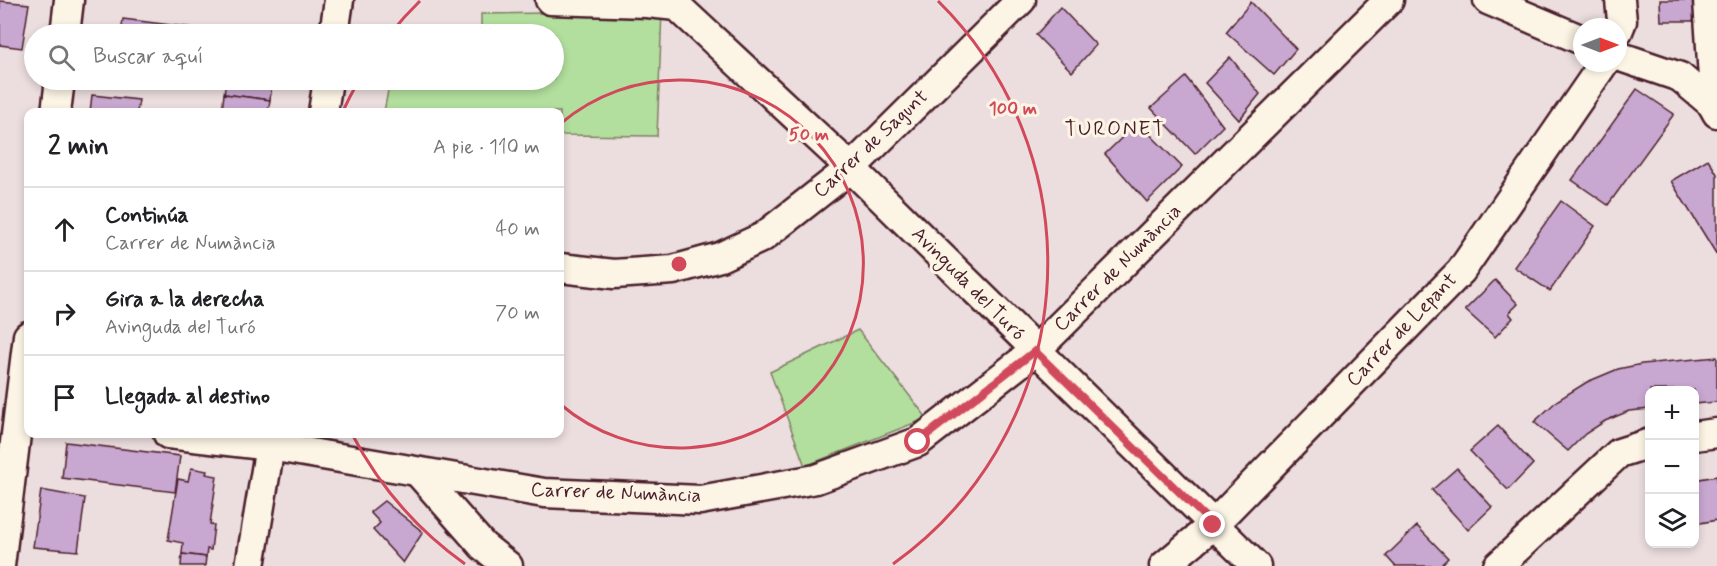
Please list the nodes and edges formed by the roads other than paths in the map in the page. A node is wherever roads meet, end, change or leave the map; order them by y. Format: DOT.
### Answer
graph roads {
  1 [pos="69,0"];
  2 [pos="339,0"];
  3 [pos="550,0"];
  4 [pos="1021,0"];
  5 [pos="1389,0"];
  6 [pos="1488,0"];
  7 [pos="1620,0"];
  8 [pos="1708,0"];
  9 [pos="1522,7"];
  10 [pos="1622,18"];
  11 [pos="66,24"];
  12 [pos="335,24"];
  13 [pos="1573,35"];
  14 [pos="1627,59"];
  15 [pos="1598,72"];
  16 [pos="59,90"];
  17 [pos="326,90"];
  18 [pos="56,108"];
  19 [pos="324,108"];
  20 [pos="1714,108"];
  21 [pos="851,168"];
  22 [pos="564,268"];
  23 [pos="1035,351"];
  24 [pos="24,362"];
  25 [pos="16,415"];
  26 [pos="1717,433"];
  27 [pos="1699,435"];
  28 [pos="237,438"];
  29 [pos="271,440"];
  30 [pos="1645,445"];
  31 [pos="418,472"];
  32 [pos="1213,525"];
  33 [pos="0,566"];
  34 [pos="250,566"];
  35 [pos="508,566"];
  36 [pos="1164,566"];
  37 [pos="1256,566"];
  38 [pos="1498,566"];
  1 -- 11 [label="street"];
  2 -- 12 [label="street"];
  3 -- 21 [label="street, Avinguda del Turó"];
  4 -- 21 [label="street, Carrer de Sagunt"];
  5 -- 23 [label="street, Carrer de Numància"];
  6 -- 9 [label="street"];
  7 -- 10 [label="street"];
  8 -- 20 [label="street"];
  9 -- 13 [label="street"];
  14 -- 20 [label="street"];
  15 -- 32 [label="street, Carrer de Lepant"];
  16 -- 18 [label="street"];
  17 -- 19 [label="street"];
  21 -- 22 [label="street, Carrer de Sagunt"];
  21 -- 23 [label="street, Avinguda del Turó"];
  23 -- 31 [label="street, Carrer de Numància"];
  23 -- 32 [label="street, Avinguda del Turó"];
  24 -- 25 [label="street"];
  25 -- 33 [label="street"];
  26 -- 27 [label="street"];
  28 -- 29 [label="street, Carrer de Numància"];
  29 -- 31 [label="street, Carrer de Numància"];
  29 -- 34 [label="street"];
  30 -- 38 [label="street"];
  31 -- 35 [label="street"];
  32 -- 36 [label="street, Carrer de Lepant"];
  32 -- 37 [label="street, Avinguda del Turó"];
}
